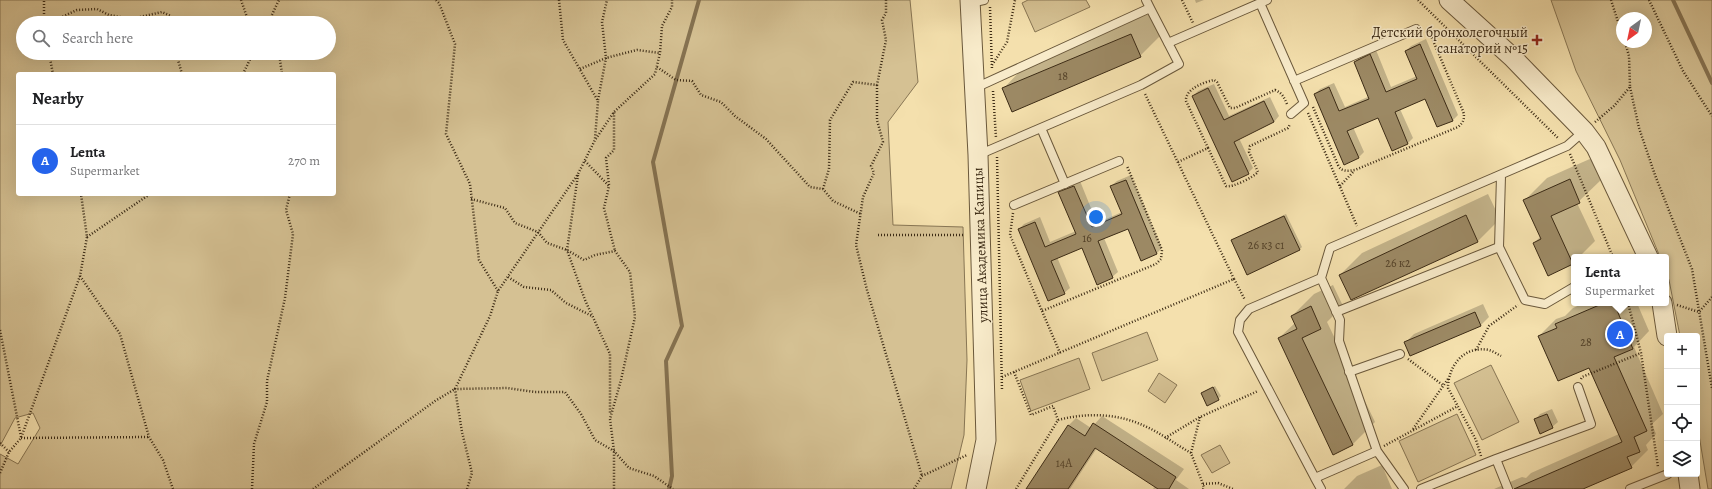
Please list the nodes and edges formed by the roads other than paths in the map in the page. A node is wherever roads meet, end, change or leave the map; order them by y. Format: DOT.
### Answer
graph roads {
  1 [pos="1449,0"];
  2 [pos="975,1"];
  3 [pos="1263,2"];
  4 [pos="1148,4"];
  5 [pos="1416,29"];
  6 [pos="1168,43"];
  7 [pos="1294,81"];
  8 [pos="974,88"];
  9 [pos="1292,114"];
  10 [pos="1041,128"];
  11 [pos="1584,131"];
  12 [pos="978,155"];
  13 [pos="1119,161"];
  14 [pos="1501,176"];
  15 [pos="1065,184"];
  16 [pos="1014,205"];
  17 [pos="1499,247"];
  18 [pos="1643,254"];
  19 [pos="1321,278"];
  20 [pos="1571,289"];
  21 [pos="1669,306"];
  22 [pos="1336,312"];
  23 [pos="1667,333"];
  24 [pos="1400,354"];
  25 [pos="1349,372"];
  26 [pos="1578,387"];
  27 [pos="1377,451"];
  28 [pos="1496,459"];
  29 [pos="1664,476"];
  30 [pos="1688,477"];
  31 [pos="1315,478"];
  32 [pos="976,489"];
  33 [pos="1321,489"];
  34 [pos="1404,489"];
  35 [pos="1421,489"];
  36 [pos="1508,489"];
  37 [pos="1630,489"];
  38 [pos="1690,489"];
  1 -- 11 [label="street"];
  2 -- 8 [label="street, улица Академика Капицы"];
  3 -- 6 [label="lane"];
  3 -- 7 [label="lane"];
  4 -- 6 [label="lane"];
  4 -- 8 [label="lane"];
  5 -- 7 [label="lane"];
  6 -- 10 [label="lane"];
  7 -- 9 [label="lane"];
  8 -- 12 [label="street, улица Академика Капицы"];
  10 -- 12 [label="lane"];
  10 -- 15 [label="lane"];
  11 -- 14 [label="lane"];
  11 -- 18 [label="street"];
  12 -- 32 [label="street, улица Академика Капицы"];
  13 -- 15 [label="lane"];
  14 -- 17 [label="lane"];
  14 -- 19 [label="lane"];
  15 -- 16 [label="lane"];
  17 -- 20 [label="lane"];
  17 -- 22 [label="lane"];
  19 -- 22 [label="lane"];
  19 -- 31 [label="lane"];
  21 -- 23 [label="street"];
  22 -- 25 [label="lane"];
  24 -- 25 [label="lane"];
  25 -- 27 [label="lane"];
  26 -- 28 [label="lane"];
  27 -- 31 [label="lane"];
  27 -- 34 [label="lane"];
  28 -- 35 [label="lane"];
  28 -- 36 [label="lane"];
  29 -- 37 [label="lane"];
  30 -- 38 [label="street"];
  31 -- 33 [label="lane"];
}
